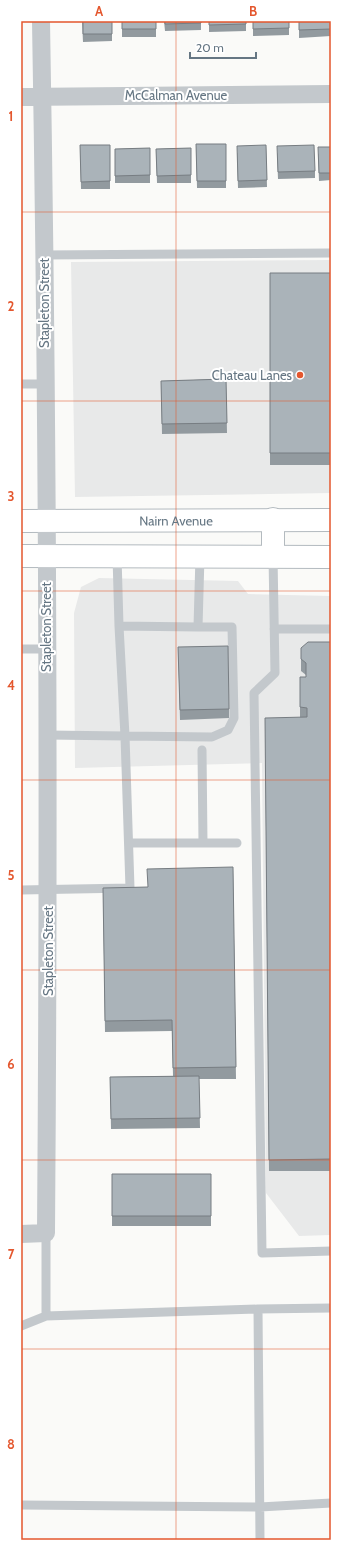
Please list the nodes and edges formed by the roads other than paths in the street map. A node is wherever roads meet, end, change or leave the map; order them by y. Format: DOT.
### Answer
graph roads {
  1 [pos="41,21"];
  2 [pos="331,94"];
  3 [pos="21,96"];
  4 [pos="42,96"];
  5 [pos="331,253"];
  6 [pos="43,255"];
  7 [pos="21,384"];
  8 [pos="44,384"];
  9 [pos="273,519"];
  10 [pos="331,520"];
  11 [pos="21,521"];
  12 [pos="47,521"];
  13 [pos="21,556"];
  14 [pos="46,556"];
  15 [pos="117,556"];
  16 [pos="200,556"];
  17 [pos="273,556"];
  18 [pos="331,557"];
  19 [pos="119,626"];
  20 [pos="198,627"];
  21 [pos="274,629"];
  22 [pos="331,629"];
  23 [pos="21,649"];
  24 [pos="46,649"];
  25 [pos="47,735"];
  26 [pos="125,736"];
  27 [pos="202,750"];
  28 [pos="129,843"];
  29 [pos="203,843"];
  30 [pos="237,843"];
  31 [pos="21,890"];
  32 [pos="48,890"];
  33 [pos="46,1233"];
  34 [pos="21,1234"];
  35 [pos="331,1251"];
  36 [pos="331,1308"];
  37 [pos="258,1309"];
  38 [pos="46,1316"];
  39 [pos="21,1326"];
  40 [pos="331,1504"];
  41 [pos="21,1506"];
  42 [pos="260,1507"];
  43 [pos="260,1540"];
  1 -- 4 [label="street, Stapleton Street"];
  2 -- 4 [label="street, McCalman Avenue"];
  3 -- 4 [label="street, McCalman Avenue"];
  4 -- 6 [label="street, Stapleton Street"];
  5 -- 6 [label="lane"];
  6 -- 8 [label="street, Stapleton Street"];
  7 -- 8 [label="lane"];
  8 -- 12 [label="street, Stapleton Street"];
  9 -- 10 [label="main road, Nairn Avenue"];
  9 -- 12 [label="main road, Nairn Avenue"];
  9 -- 17 [label="main road"];
  11 -- 12 [label="main road, Nairn Avenue"];
  12 -- 14 [label="street, Stapleton Street"];
  13 -- 14 [label="main road"];
  14 -- 15 [label="main road"];
  14 -- 24 [label="street, Stapleton Street"];
  15 -- 16 [label="main road"];
  15 -- 19 [label="lane"];
  16 -- 17 [label="main road"];
  16 -- 20 [label="lane"];
  17 -- 18 [label="main road"];
  17 -- 21 [label="lane"];
  19 -- 20 [label="lane"];
  19 -- 26 [label="lane"];
  20 -- 26 [label="lane"];
  21 -- 22 [label="lane"];
  21 -- 35 [label="lane"];
  23 -- 24 [label="lane"];
  24 -- 25 [label="street, Stapleton Street"];
  25 -- 26 [label="lane"];
  25 -- 32 [label="street, Stapleton Street"];
  26 -- 28 [label="lane"];
  27 -- 29 [label="lane"];
  28 -- 29 [label="lane"];
  28 -- 32 [label="lane"];
  29 -- 30 [label="lane"];
  31 -- 32 [label="lane"];
  32 -- 33 [label="street, Stapleton Street"];
  33 -- 34 [label="street"];
  33 -- 38 [label="lane"];
  36 -- 37 [label="lane"];
  37 -- 38 [label="lane"];
  37 -- 42 [label="lane"];
  38 -- 39 [label="lane"];
  40 -- 42 [label="lane"];
  41 -- 42 [label="lane"];
  42 -- 43 [label="lane"];
}
